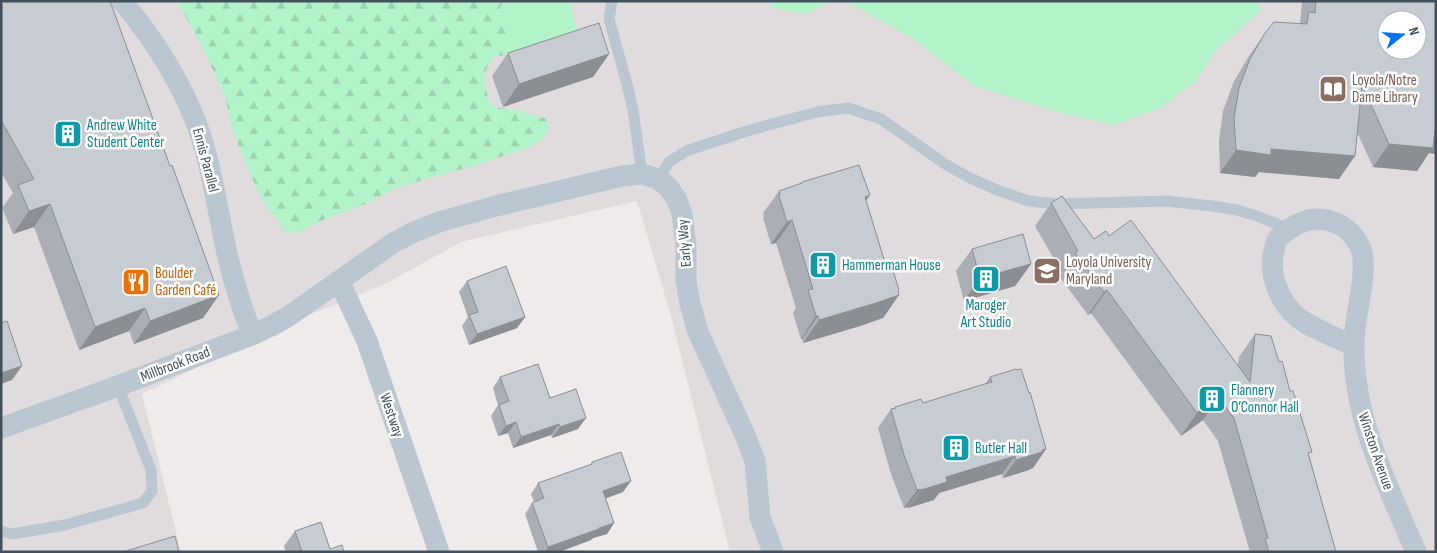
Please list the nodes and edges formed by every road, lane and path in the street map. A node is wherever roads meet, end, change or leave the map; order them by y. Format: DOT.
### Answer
graph roads {
  1 [pos="122,1"];
  2 [pos="612,1"];
  3 [pos="650,177"];
  4 [pos="1289,230"];
  5 [pos="339,281"];
  6 [pos="252,335"];
  7 [pos="1354,346"];
  8 [pos="118,386"];
  9 [pos="1,428"];
  10 [pos="1,531"];
  11 [pos="439,552"];
  12 [pos="773,552"];
  13 [pos="1416,552"];
  1 -- 6 [label="street, Ennis Parallel"];
  2 -- 3 [label="lane"];
  3 -- 4 [label="lane"];
  3 -- 5 [label="street"];
  3 -- 12 [label="street, Early Way"];
  4 -- 7 [label="street, Winston Avenue"];
  4 -- 7 [label="street, Winston Avenue"];
  5 -- 6 [label="street, Millbrook Road"];
  5 -- 11 [label="street, Westway"];
  6 -- 8 [label="street, Millbrook Road"];
  7 -- 13 [label="street, Winston Avenue"];
  8 -- 9 [label="street, Millbrook Road"];
  8 -- 10 [label="lane"];
}
